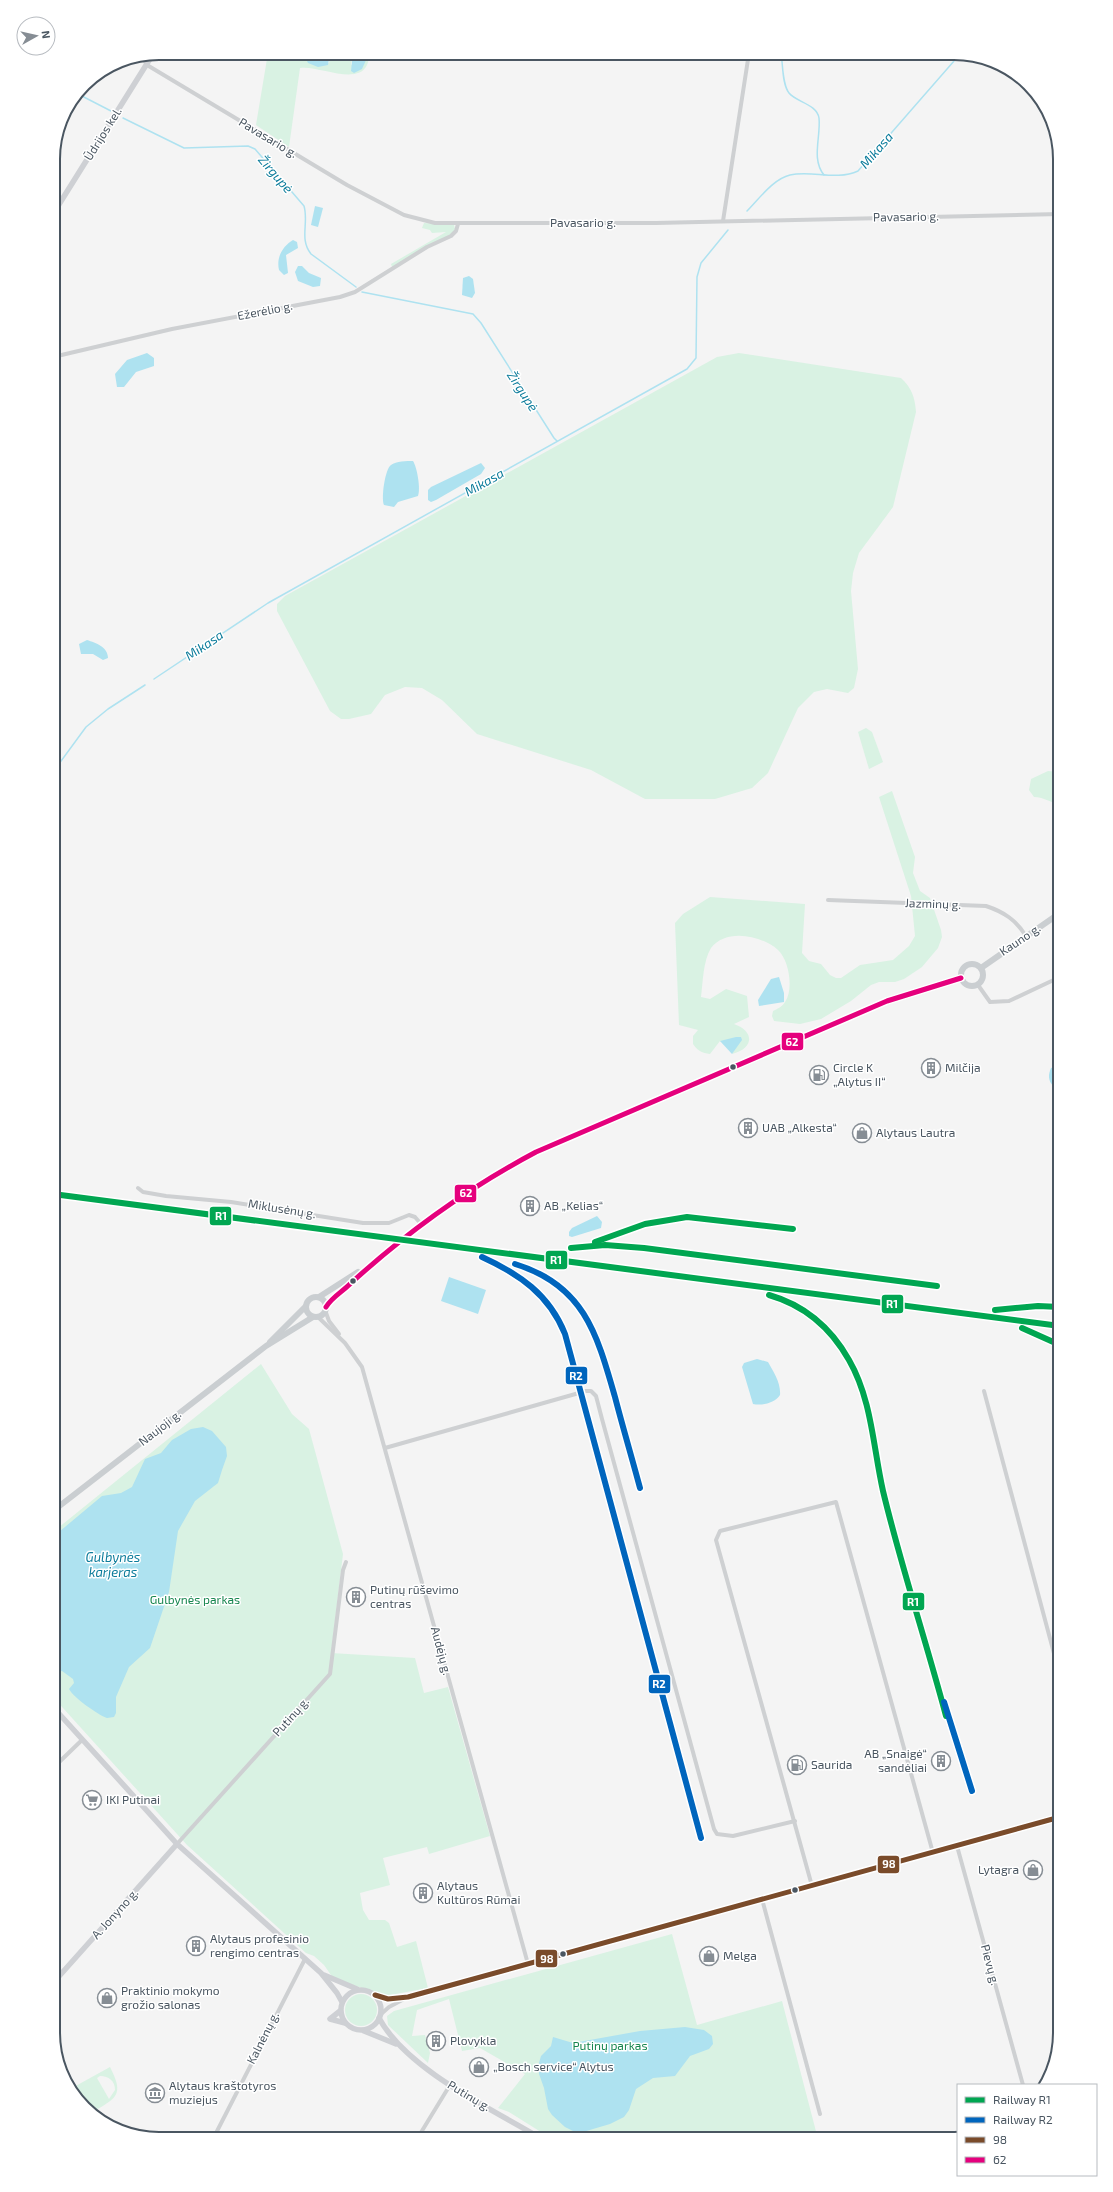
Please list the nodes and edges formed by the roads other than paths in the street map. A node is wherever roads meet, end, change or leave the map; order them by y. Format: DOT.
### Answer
graph roads {
  1 [pos="748,60"];
  2 [pos="145,61"];
  3 [pos="149,61"];
  4 [pos="147,65"];
  5 [pos="60,203"];
  6 [pos="1053,214"];
  7 [pos="723,221"];
  8 [pos="458,224"];
  9 [pos="60,355"];
  10 [pos="828,900"];
  11 [pos="1053,918"];
  12 [pos="1026,936"];
  13 [pos="981,968"];
  14 [pos="961,978"];
  15 [pos="1053,981"];
  16 [pos="978,984"];
  17 [pos="138,1188"];
  18 [pos="421,1224"];
  19 [pos="367,1268"];
  20 [pos="319,1297"];
  21 [pos="305,1307"];
  22 [pos="326,1308"];
  23 [pos="315,1317"];
  24 [pos="345,1343"];
  25 [pos="266,1346"];
  26 [pos="984,1391"];
  27 [pos="385,1448"];
  28 [pos="60,1506"];
  29 [pos="346,1562"];
  30 [pos="1053,1650"];
  31 [pos="60,1714"];
  32 [pos="82,1740"];
  33 [pos="60,1761"];
  34 [pos="1053,1819"];
  35 [pos="795,1821"];
  36 [pos="177,1844"];
  37 [pos="957,1846"];
  38 [pos="933,1853"];
  39 [pos="812,1886"];
  40 [pos="762,1900"];
  41 [pos="304,1959"];
  42 [pos="528,1964"];
  43 [pos="320,1973"];
  44 [pos="60,1975"];
  45 [pos="358,1990"];
  46 [pos="375,1996"];
  47 [pos="408,1997"];
  48 [pos="342,2002"];
  49 [pos="340,2011"];
  50 [pos="380,2017"];
  51 [pos="345,2023"];
  52 [pos="360,2030"];
  53 [pos="400,2046"];
  54 [pos="1023,2084"];
  55 [pos="450,2085"];
  56 [pos="820,2114"];
  57 [pos="217,2132"];
  58 [pos="421,2132"];
  59 [pos="530,2132"];
  1 -- 7 [label="street"];
  2 -- 4 [label="street"];
  3 -- 4 [label="main road, Ūdrijos kel."];
  4 -- 5 [label="main road, Ūdrijos kel."];
  4 -- 8 [label="street, Pavasario g."];
  6 -- 7 [label="street, Pavasario g."];
  7 -- 8 [label="street, Pavasario g."];
  8 -- 9 [label="street, Ežerėlio g."];
  10 -- 12 [label="street, Jazminų g."];
  11 -- 12 [label="main road, Kauno g."];
  12 -- 13 [label="main road, Kauno g."];
  13 -- 14 [label="main road"];
  13 -- 16 [label="main road"];
  14 -- 16 [label="main road"];
  14 -- 18 [label="main road"];
  15 -- 16 [label="street"];
  17 -- 18 [label="street, Miklusėnų g."];
  18 -- 19 [label="main road"];
  19 -- 20 [label="main road"];
  19 -- 22 [label="main road"];
  20 -- 21 [label="main road"];
  20 -- 22 [label="main road"];
  21 -- 23 [label="main road"];
  21 -- 25 [label="main road, Naujoji g."];
  22 -- 23 [label="main road"];
  22 -- 24 [label="street, Audėjų g."];
  23 -- 24 [label="street, Audėjų g."];
  23 -- 25 [label="main road, Naujoji g."];
  24 -- 27 [label="street, Audėjų g."];
  25 -- 28 [label="main road, Naujoji g."];
  26 -- 30 [label="street"];
  27 -- 35 [label="street"];
  27 -- 42 [label="street, Audėjų g."];
  29 -- 36 [label="street, Putinų g."];
  31 -- 32 [label="main road"];
  32 -- 33 [label="street"];
  32 -- 36 [label="main road"];
  34 -- 37 [label="street"];
  35 -- 38 [label="street"];
  35 -- 39 [label="street"];
  36 -- 41 [label="main road"];
  36 -- 44 [label="main road, A. Jonyno g."];
  37 -- 38 [label="street"];
  37 -- 54 [label="street, Pievų g."];
  38 -- 39 [label="street"];
  39 -- 40 [label="street"];
  40 -- 42 [label="street"];
  40 -- 56 [label="street"];
  41 -- 43 [label="main road"];
  41 -- 57 [label="street, Kalnėnų g."];
  42 -- 47 [label="street"];
  43 -- 45 [label="main road"];
  43 -- 48 [label="main road"];
  45 -- 46 [label="main road"];
  45 -- 48 [label="main road"];
  46 -- 47 [label="street"];
  46 -- 50 [label="main road"];
  47 -- 50 [label="street"];
  48 -- 49 [label="main road"];
  49 -- 51 [label="main road"];
  49 -- 51 [label="main road"];
  50 -- 52 [label="main road"];
  50 -- 53 [label="main road, Putinų g."];
  51 -- 52 [label="main road"];
  52 -- 53 [label="main road, Putinų g."];
  53 -- 55 [label="main road, Putinų g."];
  55 -- 58 [label="street"];
  55 -- 59 [label="main road, Putinų g."];
}
